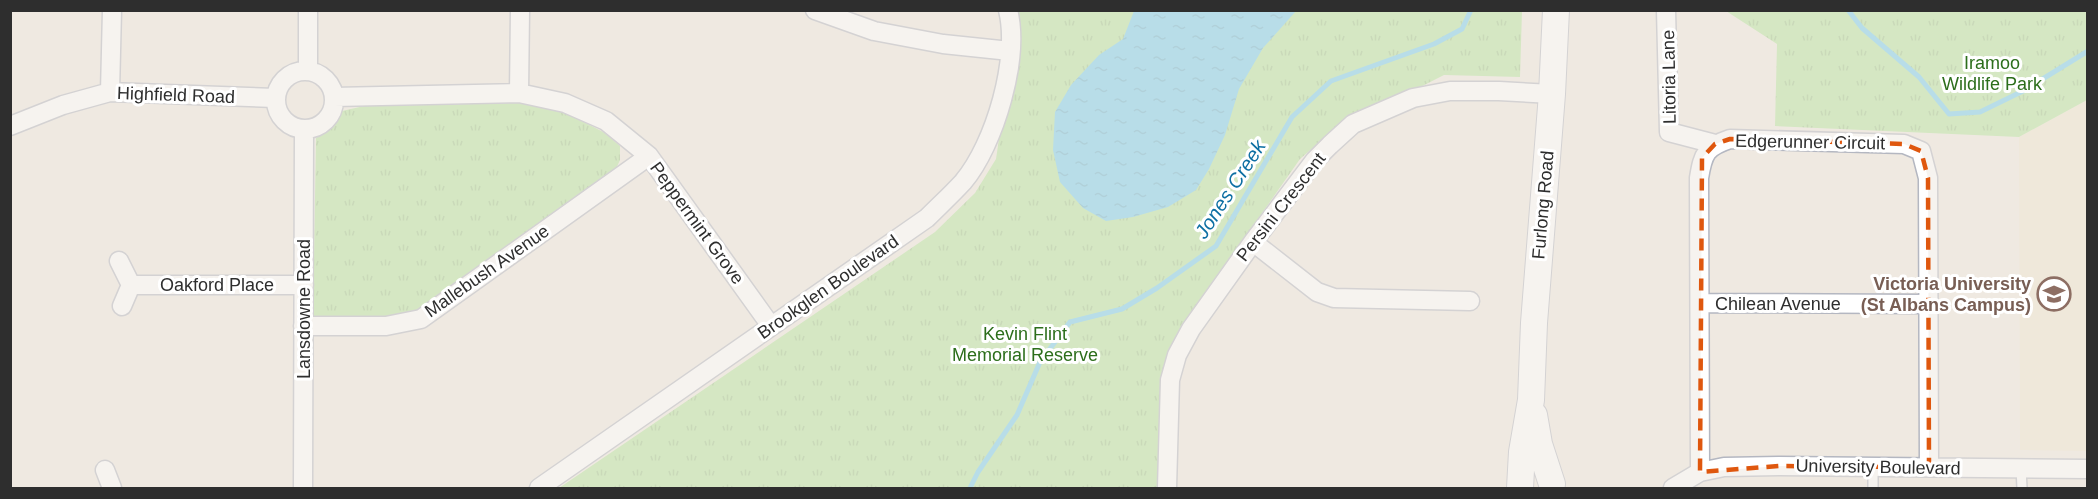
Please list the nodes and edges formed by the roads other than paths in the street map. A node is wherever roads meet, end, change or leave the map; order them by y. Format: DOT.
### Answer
graph roads {
  1 [pos="112,10"];
  2 [pos="308,10"];
  3 [pos="520,10"];
  4 [pos="815,10"];
  5 [pos="1008,10"];
  6 [pos="1556,10"];
  7 [pos="1666,10"];
  8 [pos="1010,51"];
  9 [pos="308,70"];
  10 [pos="110,92"];
  11 [pos="519,93"];
  12 [pos="1552,94"];
  13 [pos="334,97"];
  14 [pos="275,98"];
  15 [pos="10,126"];
  16 [pos="304,129"];
  17 [pos="1715,144"];
  18 [pos="649,156"];
  19 [pos="1253,242"];
  20 [pos="119,261"];
  21 [pos="131,285"];
  22 [pos="304,285"];
  23 [pos="1470,301"];
  24 [pos="1700,303"];
  25 [pos="1928,304"];
  26 [pos="122,306"];
  27 [pos="303,326"];
  28 [pos="771,326"];
  29 [pos="1531,400"];
  30 [pos="1873,466"];
  31 [pos="1929,467"];
  32 [pos="2022,468"];
  33 [pos="2088,469"];
  34 [pos="105,470"];
  35 [pos="1700,472"];
  36 [pos="1556,486"];
  37 [pos="112,489"];
  38 [pos="303,489"];
  39 [pos="538,489"];
  40 [pos="1167,489"];
  41 [pos="1522,489"];
  42 [pos="1673,489"];
  43 [pos="1874,489"];
  44 [pos="2022,489"];
  1 -- 10 [label="street"];
  2 -- 9 [label="street"];
  3 -- 11 [label="street"];
  4 -- 8 [label="street"];
  5 -- 8 [label="street, Brookglen Boulevard"];
  6 -- 12 [label="main road, Furlong Road"];
  7 -- 17 [label="street, Litoria Lane"];
  8 -- 28 [label="street, Brookglen Boulevard"];
  9 -- 13 [label="street"];
  9 -- 14 [label="street"];
  10 -- 14 [label="street, Highfield Road"];
  10 -- 15 [label="street, Highfield Road"];
  11 -- 13 [label="street, Peppermint Grove"];
  11 -- 18 [label="street, Peppermint Grove"];
  12 -- 19 [label="street, Persini Crescent"];
  12 -- 29 [label="main road, Furlong Road"];
  13 -- 16 [label="street"];
  14 -- 16 [label="street"];
  16 -- 22 [label="street, Lansdowne Road"];
  17 -- 24 [label="street, Edgerunner Circuit"];
  17 -- 25 [label="street, Edgerunner Circuit"];
  18 -- 27 [label="street, Mallebush Avenue"];
  18 -- 28 [label="street, Peppermint Grove"];
  19 -- 23 [label="street"];
  19 -- 40 [label="street, Persini Crescent"];
  20 -- 21 [label="street"];
  21 -- 22 [label="street, Oakford Place"];
  21 -- 26 [label="street"];
  22 -- 27 [label="street, Lansdowne Road"];
  24 -- 25 [label="street, Chilean Avenue"];
  24 -- 35 [label="street, Edgerunner Circuit"];
  25 -- 31 [label="street, Edgerunner Circuit"];
  27 -- 38 [label="street, Lansdowne Road"];
  28 -- 39 [label="street, Brookglen Boulevard"];
  29 -- 36 [label="main road, Furlong Road"];
  29 -- 41 [label="main road, Furlong Road"];
  30 -- 31 [label="street, University Boulevard"];
  30 -- 35 [label="street, University Boulevard"];
  30 -- 43 [label="lane"];
  31 -- 32 [label="street, University Boulevard"];
  32 -- 33 [label="street, University Boulevard"];
  32 -- 44 [label="lane"];
  34 -- 37 [label="street"];
  35 -- 42 [label="street, University Boulevard"];
  36 -- 41 [label="main road"];
}
